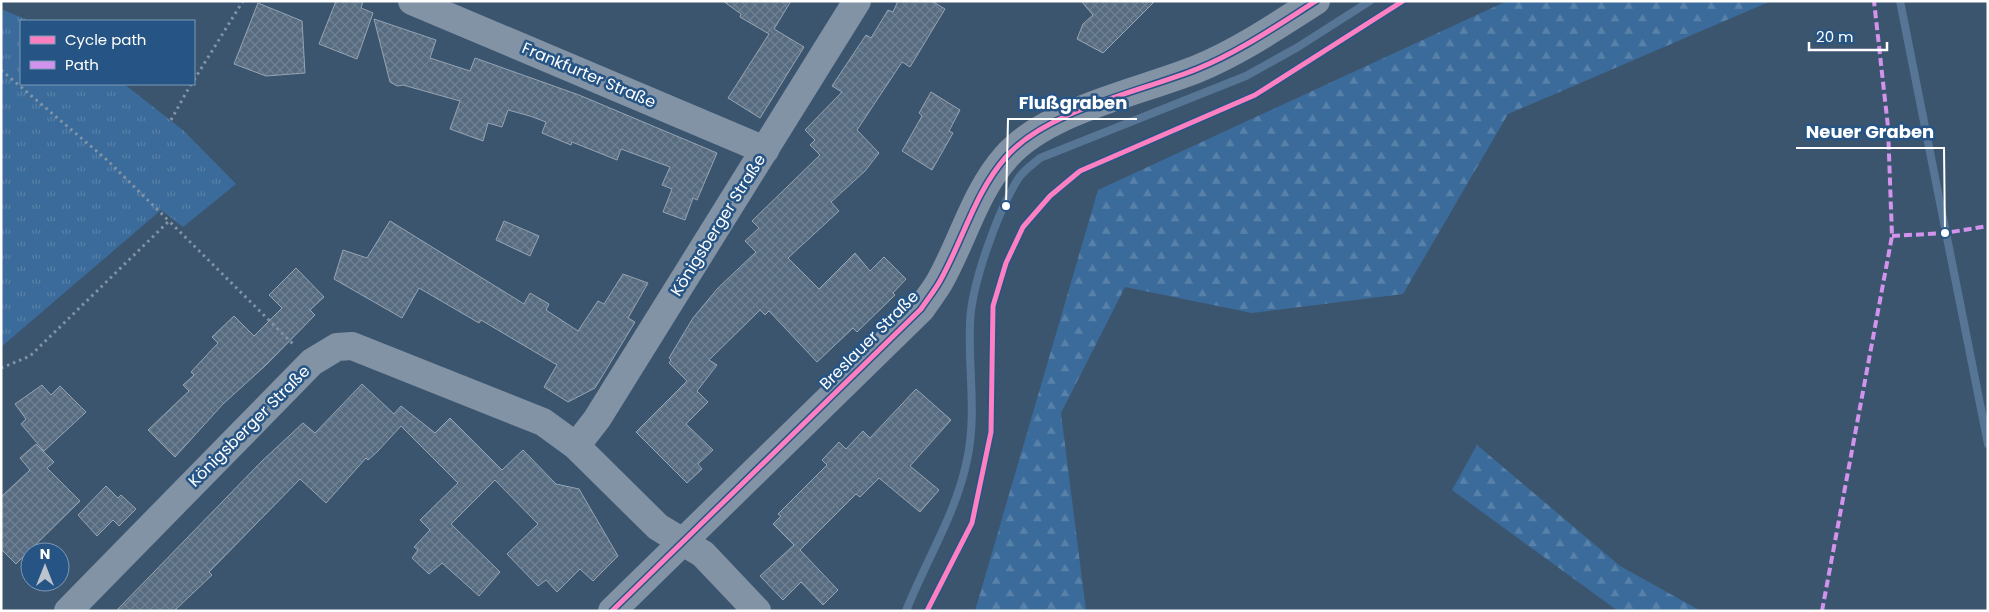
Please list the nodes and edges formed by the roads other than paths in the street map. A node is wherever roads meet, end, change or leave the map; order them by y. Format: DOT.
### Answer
graph roads {
  1 [pos="412,1"];
  2 [pos="857,1"];
  3 [pos="1316,1"];
  4 [pos="765,150"];
  5 [pos="576,446"];
  6 [pos="683,541"];
  7 [pos="68,611"];
  8 [pos="612,611"];
  9 [pos="757,611"];
  1 -- 4 [label="street, Frankfurter Straße"];
  2 -- 4 [label="street, Königsberger Straße"];
  3 -- 6 [label="street, Breslauer Straße"];
  4 -- 5 [label="street, Königsberger Straße"];
  5 -- 6 [label="street, Königsberger Straße"];
  5 -- 7 [label="street, Königsberger Straße"];
  6 -- 8 [label="street, Breslauer Straße"];
  6 -- 9 [label="street, Königsberger Straße"];
}
